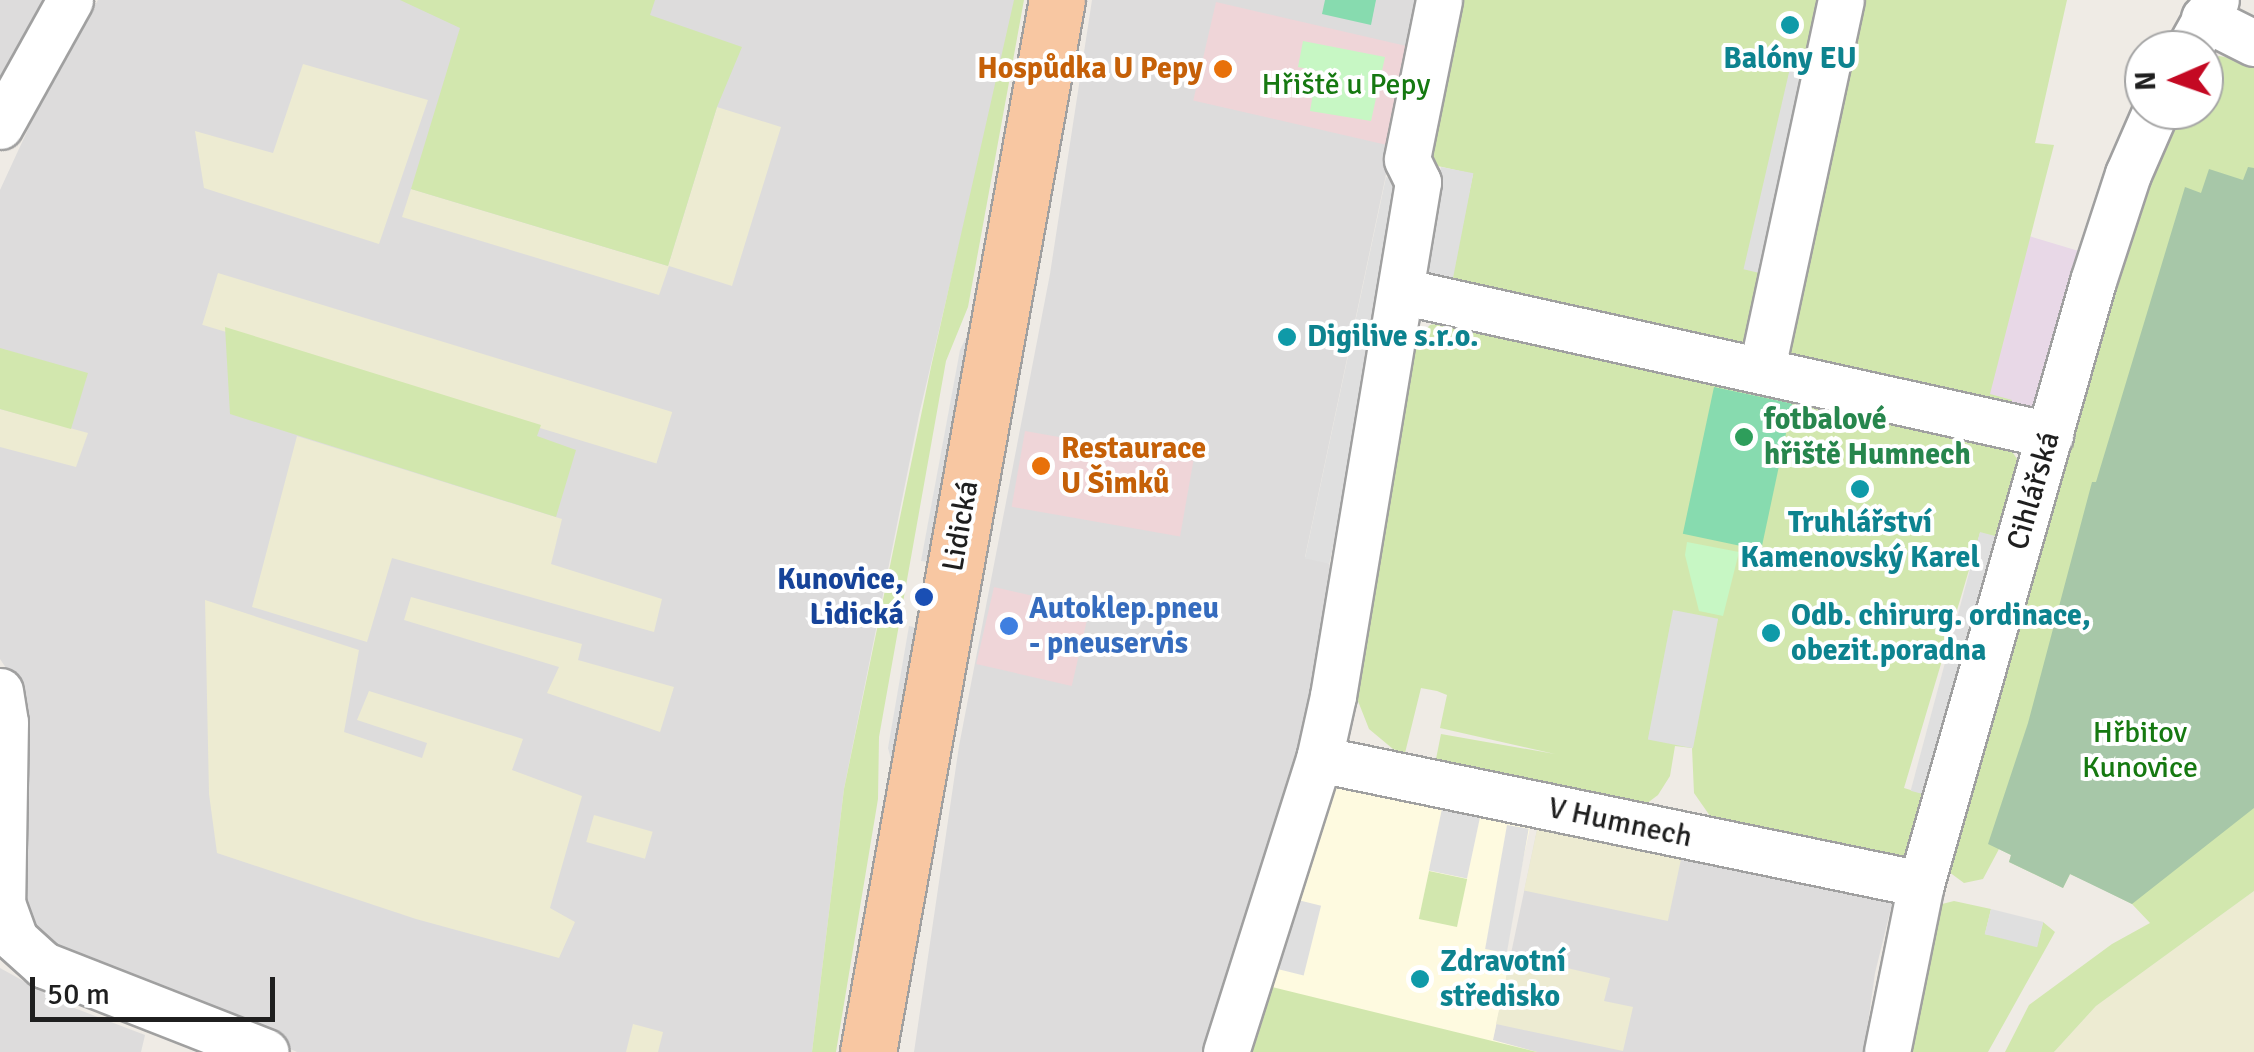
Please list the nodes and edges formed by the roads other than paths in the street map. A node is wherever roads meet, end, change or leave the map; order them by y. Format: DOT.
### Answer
graph roads {
  1 [pos="70,0"];
  2 [pos="1057,0"];
  3 [pos="1438,0"];
  4 [pos="1841,0"];
  5 [pos="2202,23"];
  6 [pos="2254,44"];
  7 [pos="0,126"];
  8 [pos="2148,130"];
  9 [pos="1401,291"];
  10 [pos="1762,368"];
  11 [pos="2050,435"];
  12 [pos="0,691"];
  13 [pos="1319,760"];
  14 [pos="1921,884"];
  15 [pos="205,1042"];
  16 [pos="266,1052"];
  17 [pos="868,1052"];
  18 [pos="1226,1052"];
  19 [pos="1887,1052"];
  1 -- 7 [label="street"];
  2 -- 17 [label="main road, Lidická"];
  3 -- 9 [label="street"];
  4 -- 10 [label="street"];
  5 -- 6 [label="street"];
  8 -- 11 [label="street, Cihlářská"];
  9 -- 10 [label="street"];
  9 -- 13 [label="street"];
  10 -- 11 [label="street"];
  11 -- 14 [label="street, Cihlářská"];
  12 -- 15 [label="street"];
  13 -- 14 [label="street, V Humnech"];
  13 -- 18 [label="street"];
  14 -- 19 [label="street, Cihlářská"];
  15 -- 16 [label="street"];
}
